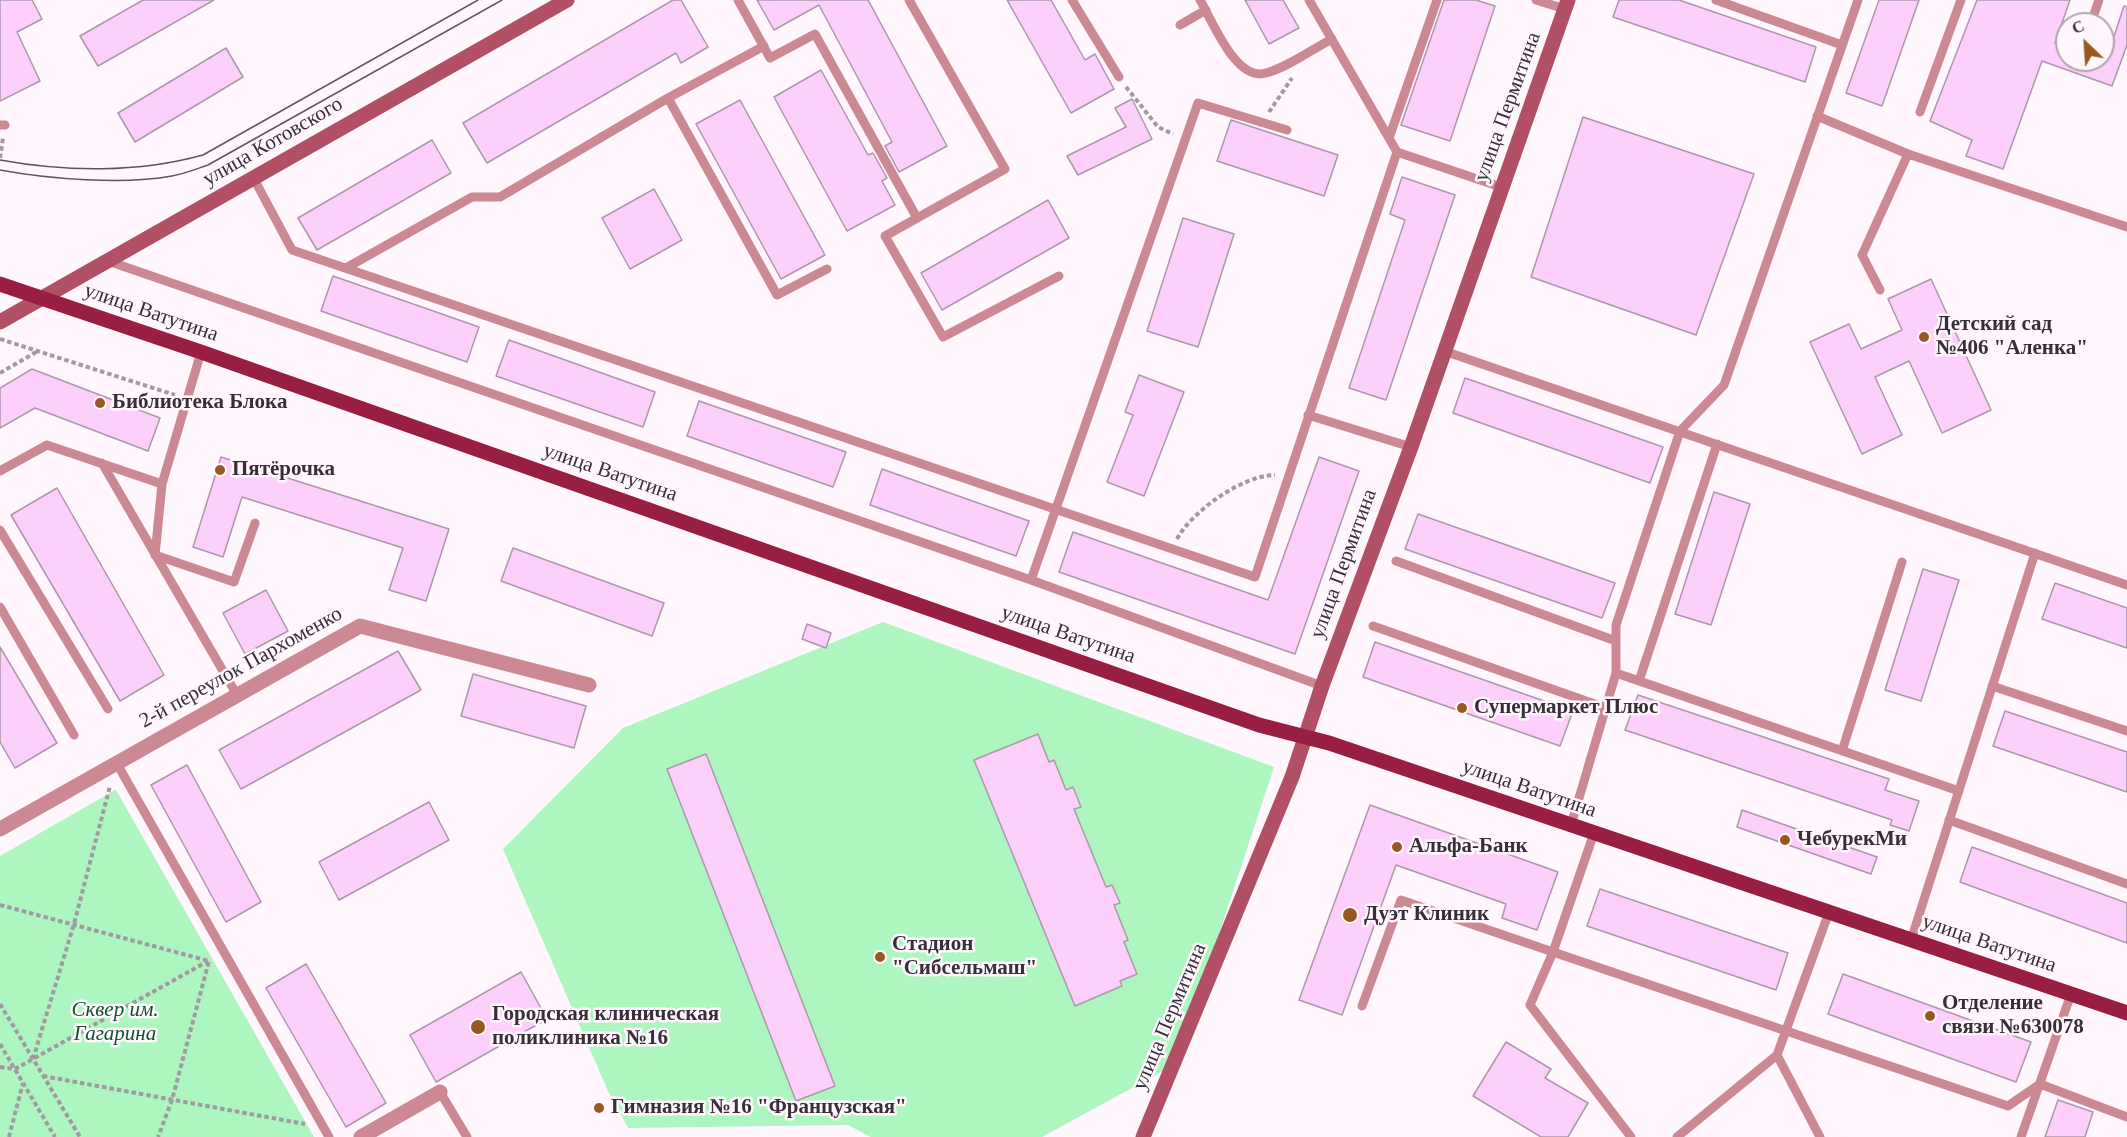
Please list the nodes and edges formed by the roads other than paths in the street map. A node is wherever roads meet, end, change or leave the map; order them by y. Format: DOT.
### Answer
graph roads {
  1 [pos="567,0"];
  2 [pos="738,0"];
  3 [pos="909,0"];
  4 [pos="1072,0"];
  5 [pos="1200,0"];
  6 [pos="1309,0"];
  7 [pos="1437,0"];
  8 [pos="1536,0"];
  9 [pos="1716,0"];
  10 [pos="1858,0"];
  11 [pos="1960,0"];
  12 [pos="1567,5"];
  13 [pos="1206,10"];
  14 [pos="1180,25"];
  15 [pos="1332,39"];
  16 [pos="1842,45"];
  17 [pos="764,46"];
  18 [pos="1119,77"];
  19 [pos="668,98"];
  20 [pos="1920,112"];
  21 [pos="1817,116"];
  22 [pos="1287,130"];
  23 [pos="1389,138"];
  24 [pos="1397,152"];
  25 [pos="1908,154"];
  26 [pos="253,177"];
  27 [pos="1501,187"];
  28 [pos="917,218"];
  29 [pos="2127,226"];
  30 [pos="108,261"];
  31 [pos="346,268"];
  32 [pos="827,268"];
  33 [pos="1059,276"];
  34 [pos="0,284"];
  35 [pos="1880,290"];
  36 [pos="42,298"];
  37 [pos="0,322"];
  38 [pos="1444,351"];
  39 [pos="201,352"];
  40 [pos="1308,415"];
  41 [pos="1680,431"];
  42 [pos="1717,444"];
  43 [pos="1411,447"];
  44 [pos="102,464"];
  45 [pos="0,471"];
  46 [pos="162,484"];
  47 [pos="1057,510"];
  48 [pos="255,524"];
  49 [pos="0,530"];
  50 [pos="2035,553"];
  51 [pos="155,555"];
  52 [pos="1396,561"];
  53 [pos="1902,562"];
  54 [pos="1031,580"];
  55 [pos="2127,585"];
  56 [pos="0,607"];
  57 [pos="1373,626"];
  58 [pos="1616,641"];
  59 [pos="1616,673"];
  60 [pos="1639,681"];
  61 [pos="589,685"];
  62 [pos="1322,686"];
  63 [pos="1992,686"];
  64 [pos="237,695"];
  65 [pos="1606,708"];
  66 [pos="108,709"];
  67 [pos="2127,731"];
  68 [pos="74,735"];
  69 [pos="1305,737"];
  70 [pos="1842,751"];
  71 [pos="116,762"];
  72 [pos="1959,791"];
  73 [pos="1949,820"];
  74 [pos="1571,825"];
  75 [pos="0,829"];
  76 [pos="1594,833"];
  77 [pos="2127,884"];
  78 [pos="1829,912"];
  79 [pos="1911,940"];
  80 [pos="1553,952"];
  81 [pos="2071,994"];
  82 [pos="1362,1006"];
  83 [pos="2127,1013"];
  84 [pos="1786,1030"];
  85 [pos="1777,1055"];
  86 [pos="2040,1084"];
  87 [pos="440,1092"];
  88 [pos="2127,1116"];
  89 [pos="365,1136"];
  90 [pos="329,1137"];
  91 [pos="467,1137"];
  92 [pos="1143,1137"];
  93 [pos="1631,1137"];
  94 [pos="1677,1137"];
  95 [pos="1820,1137"];
  96 [pos="2021,1137"];
  1 -- 26 [label="street, улица Котовского"];
  2 -- 17 [label="lane"];
  3 -- 28 [label="lane"];
  4 -- 18 [label="lane"];
  5 -- 13 [label="lane"];
  6 -- 15 [label="lane"];
  7 -- 23 [label="lane"];
  8 -- 12 [label="lane"];
  9 -- 16 [label="lane"];
  10 -- 16 [label="lane"];
  11 -- 20 [label="lane"];
  12 -- 27 [label="street, улица Пермитина"];
  13 -- 14 [label="lane"];
  13 -- 15 [label="lane"];
  15 -- 23 [label="lane"];
  16 -- 21 [label="lane"];
  17 -- 19 [label="lane"];
  17 -- 28 [label="lane"];
  19 -- 31 [label="lane"];
  19 -- 32 [label="lane"];
  21 -- 25 [label="lane"];
  21 -- 41 [label="lane"];
  22 -- 47 [label="lane"];
  23 -- 24 [label="lane"];
  24 -- 27 [label="lane"];
  24 -- 40 [label="lane"];
  25 -- 29 [label="lane"];
  25 -- 35 [label="lane"];
  26 -- 30 [label="street, улица Котовского"];
  26 -- 31 [label="lane"];
  27 -- 38 [label="street, улица Пермитина"];
  28 -- 33 [label="lane"];
  30 -- 36 [label="street, улица Котовского"];
  30 -- 54 [label="lane"];
  31 -- 47 [label="lane"];
  34 -- 36 [label="main road, улица Ватутина"];
  36 -- 37 [label="street, улица Котовского"];
  36 -- 39 [label="main road, улица Ватутина"];
  38 -- 41 [label="lane"];
  38 -- 43 [label="street, улица Пермитина"];
  39 -- 46 [label="lane"];
  39 -- 69 [label="main road, улица Ватутина"];
  40 -- 43 [label="lane"];
  40 -- 47 [label="lane"];
  41 -- 42 [label="lane"];
  41 -- 58 [label="lane"];
  42 -- 50 [label="lane"];
  42 -- 60 [label="lane"];
  43 -- 62 [label="street, улица Пермитина"];
  44 -- 45 [label="lane"];
  44 -- 46 [label="lane"];
  44 -- 51 [label="lane"];
  46 -- 51 [label="lane"];
  47 -- 54 [label="lane"];
  48 -- 51 [label="lane"];
  49 -- 66 [label="lane"];
  50 -- 55 [label="lane"];
  50 -- 63 [label="lane"];
  51 -- 64 [label="lane"];
  52 -- 58 [label="lane"];
  53 -- 70 [label="lane"];
  54 -- 62 [label="lane"];
  56 -- 68 [label="lane"];
  57 -- 65 [label="lane"];
  58 -- 59 [label="lane"];
  59 -- 60 [label="lane"];
  59 -- 65 [label="lane"];
  60 -- 70 [label="lane"];
  61 -- 64 [label="street, 2-й переулок Пархоменко"];
  62 -- 69 [label="street, улица Пермитина"];
  63 -- 67 [label="lane"];
  63 -- 72 [label="lane"];
  64 -- 71 [label="street, 2-й переулок Пархоменко"];
  65 -- 74 [label="lane"];
  69 -- 74 [label="main road, улица Ватутина"];
  69 -- 92 [label="street, улица Пермитина"];
  70 -- 72 [label="lane"];
  71 -- 75 [label="street, 2-й переулок Пархоменко"];
  71 -- 90 [label="lane"];
  72 -- 73 [label="lane"];
  73 -- 77 [label="lane"];
  73 -- 79 [label="lane"];
  74 -- 76 [label="main road, улица Ватутина"];
  76 -- 78 [label="main road, улица Ватутина"];
  76 -- 80 [label="lane"];
  78 -- 79 [label="main road, улица Ватутина"];
  78 -- 84 [label="lane"];
  79 -- 81 [label="main road, улица Ватутина"];
  80 -- 82 [label="lane"];
  80 -- 84 [label="lane"];
  80 -- 93 [label="lane"];
  81 -- 83 [label="main road, улица Ватутина"];
  81 -- 86 [label="lane"];
  84 -- 85 [label="lane"];
  84 -- 86 [label="lane"];
  85 -- 94 [label="lane"];
  85 -- 95 [label="lane"];
  86 -- 88 [label="lane"];
  86 -- 96 [label="lane"];
  87 -- 89 [label="street"];
  87 -- 91 [label="lane"];
}
